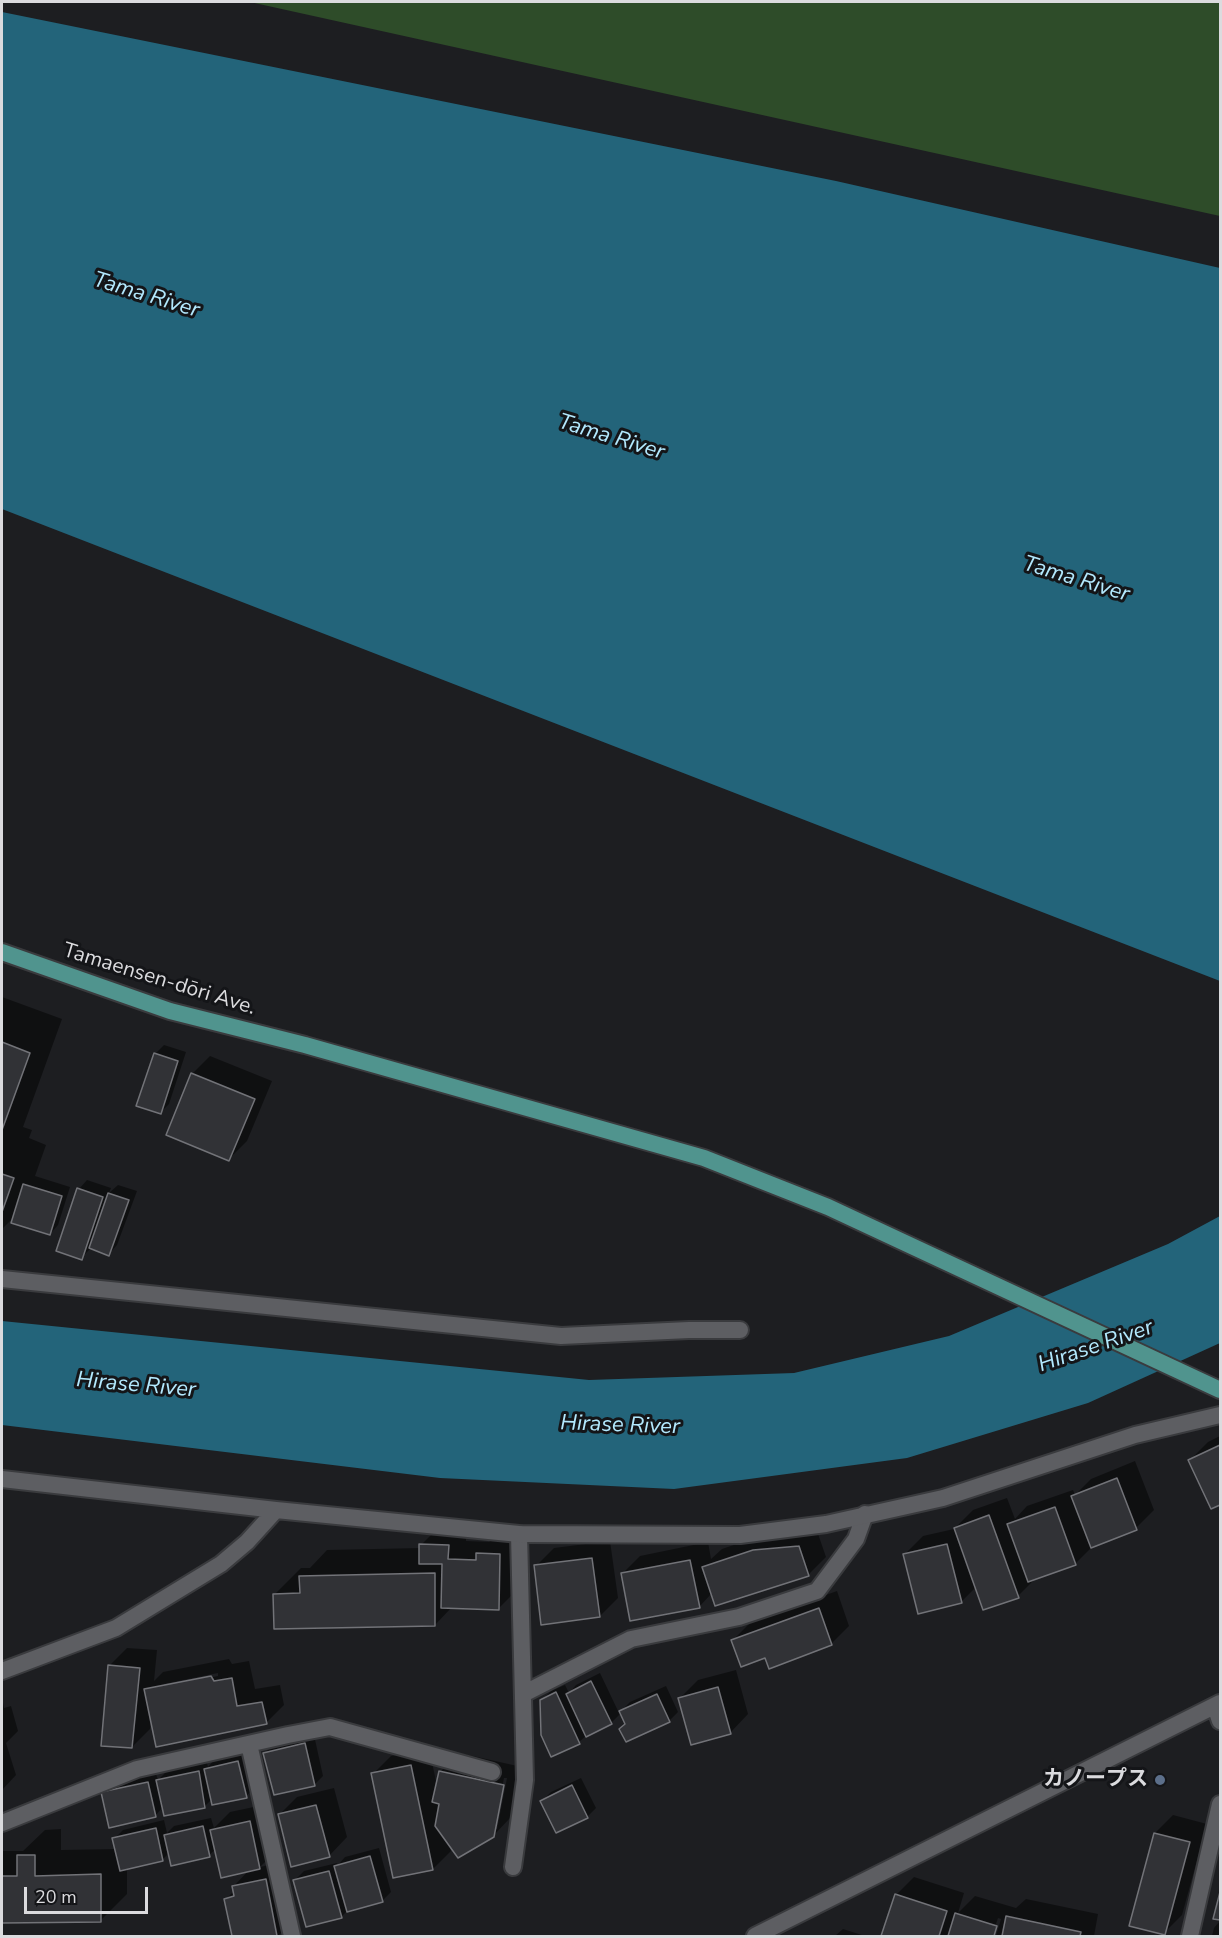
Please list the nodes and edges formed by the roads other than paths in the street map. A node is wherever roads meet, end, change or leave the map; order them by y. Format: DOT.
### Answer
graph roads {
  1 [pos="2,952"];
  2 [pos="2,1279"];
  3 [pos="740,1330"];
  4 [pos="1221,1390"];
  5 [pos="1221,1414"];
  6 [pos="2,1479"];
  7 [pos="276,1510"];
  8 [pos="865,1514"];
  9 [pos="519,1534"];
  10 [pos="2,1671"];
  11 [pos="523,1694"];
  12 [pos="1219,1710"];
  13 [pos="249,1744"];
  14 [pos="492,1772"];
  15 [pos="1221,1804"];
  16 [pos="2,1823"];
  17 [pos="513,1867"];
  18 [pos="292,1936"];
  19 [pos="755,1936"];
  20 [pos="1190,1936"];
  1 -- 4 [label="main road, Tamaensen-dōri Ave."];
  2 -- 3 [label="street"];
  5 -- 8 [label="street"];
  6 -- 7 [label="street"];
  7 -- 9 [label="street"];
  7 -- 10 [label="street"];
  8 -- 9 [label="street"];
  8 -- 11 [label="street"];
  9 -- 11 [label="street"];
  11 -- 17 [label="street"];
  12 -- 19 [label="street"];
  13 -- 14 [label="street"];
  13 -- 16 [label="street"];
  13 -- 18 [label="street"];
  15 -- 20 [label="street"];
}
